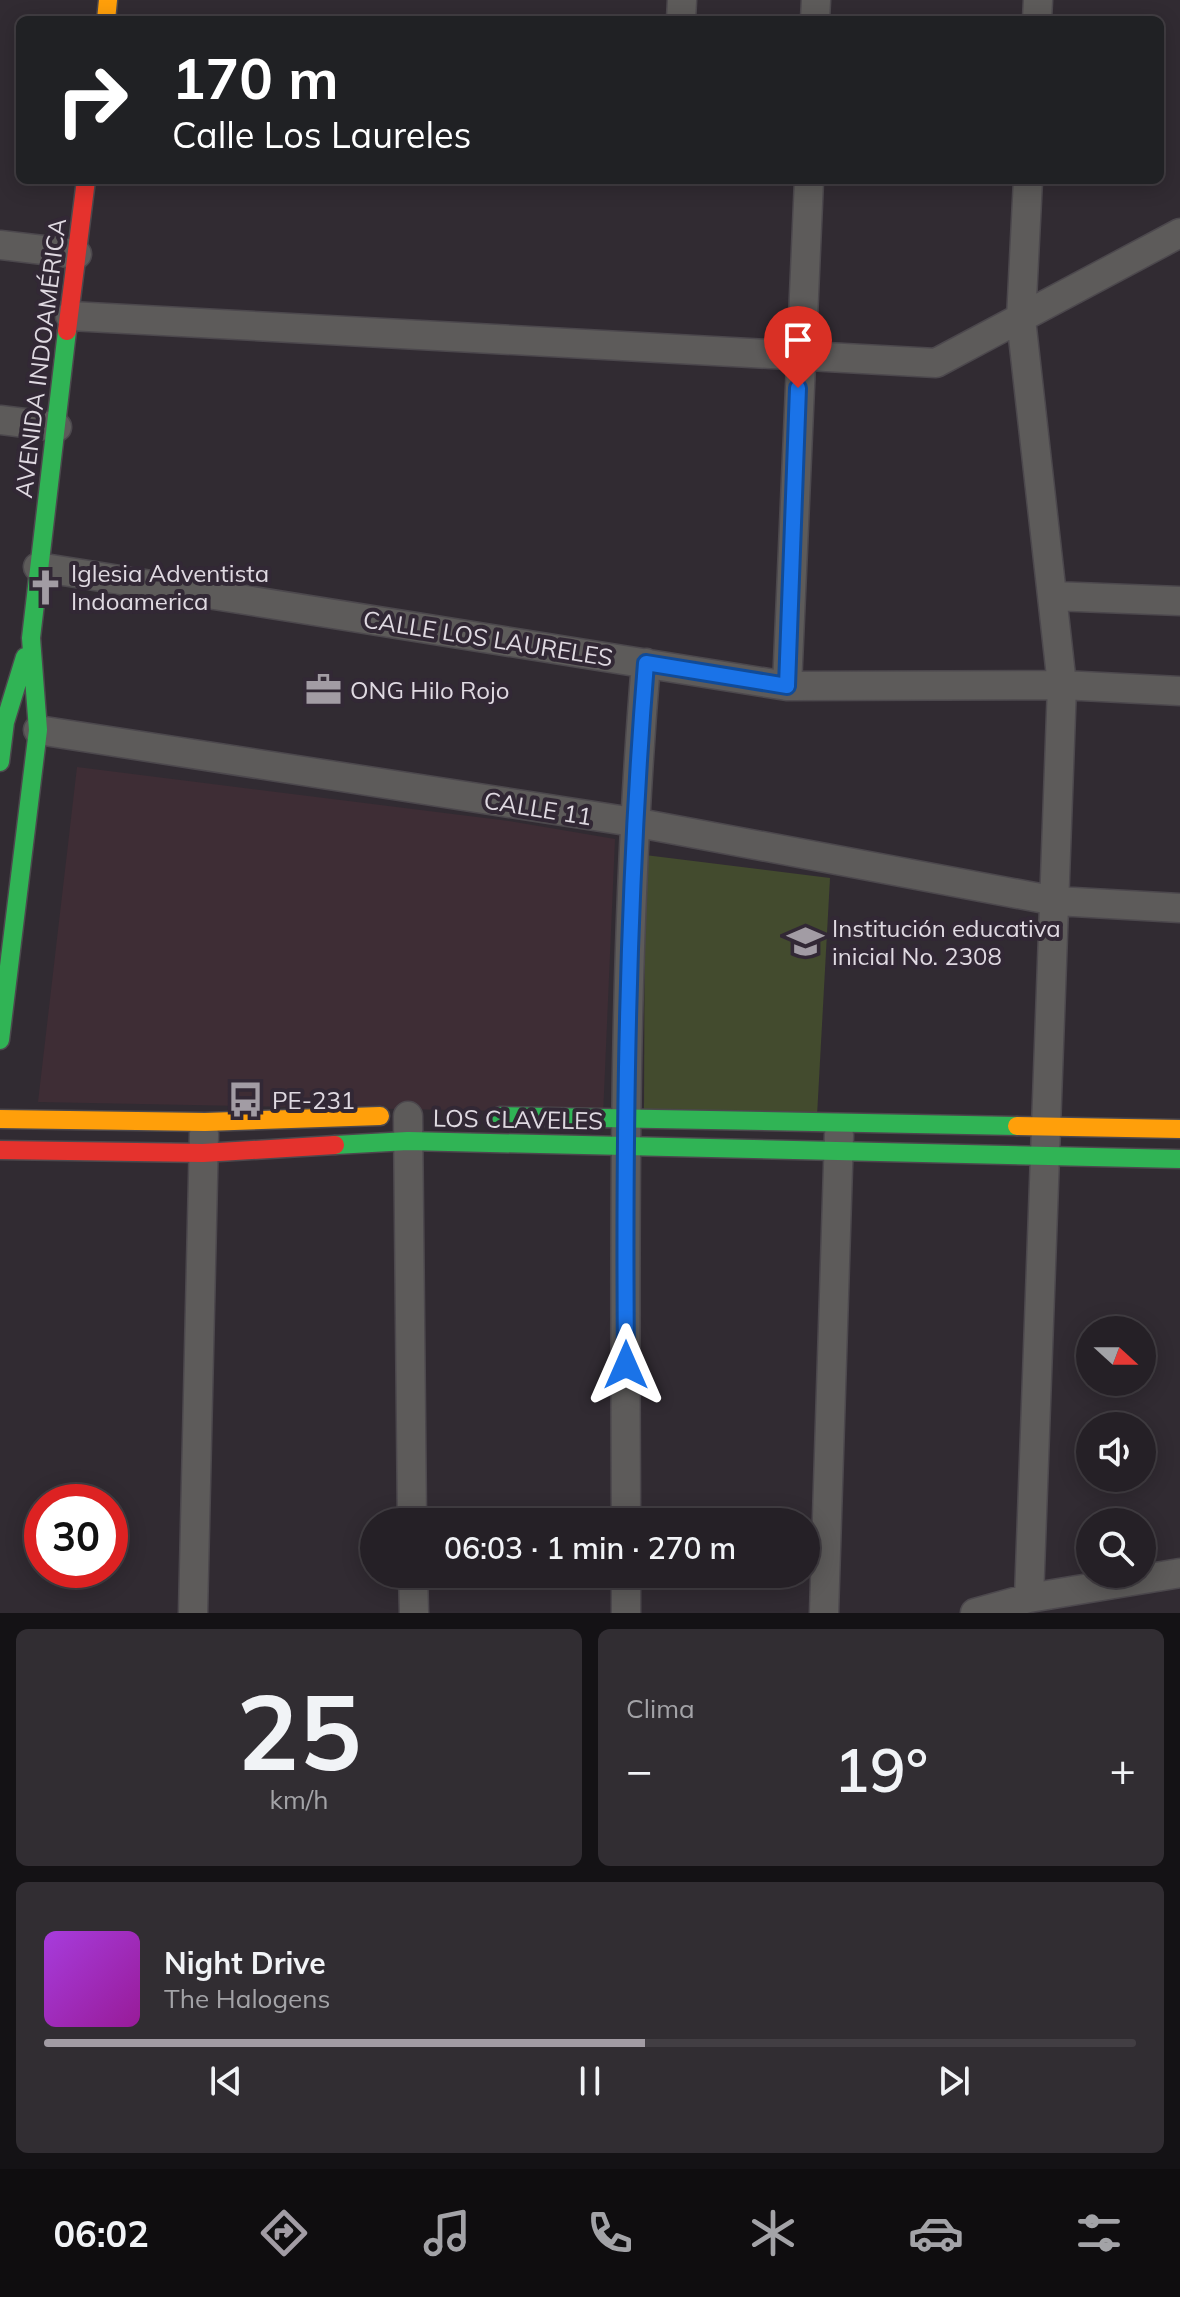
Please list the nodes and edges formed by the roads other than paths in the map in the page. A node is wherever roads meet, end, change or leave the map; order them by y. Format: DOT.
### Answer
graph roads {
  1 [pos="86,184"];
  2 [pos="809,184"];
  3 [pos="1028,184"];
  4 [pos="1180,233"];
  5 [pos="0,245"];
  6 [pos="77,254"];
  7 [pos="70,316"];
  8 [pos="1021,319"];
  9 [pos="800,358"];
  10 [pos="0,420"];
  11 [pos="57,427"];
  12 [pos="38,567"];
  13 [pos="1052,596"];
  14 [pos="1180,601"];
  15 [pos="24,636"];
  16 [pos="646,663"];
  17 [pos="1062,685"];
  18 [pos="787,686"];
  19 [pos="1180,691"];
  20 [pos="38,730"];
  21 [pos="0,762"];
  22 [pos="633,822"];
  23 [pos="1056,901"];
  24 [pos="1180,908"];
  25 [pos="0,1040"];
  26 [pos="486,1116"];
  27 [pos="626,1116"];
  28 [pos="0,1119"];
  29 [pos="205,1122"];
  30 [pos="839,1122"];
  31 [pos="413,1124"];
  32 [pos="1047,1127"];
  33 [pos="1180,1129"];
  34 [pos="625,1145"];
  35 [pos="0,1150"];
  36 [pos="839,1150"];
  37 [pos="203,1153"];
  38 [pos="1046,1158"];
  39 [pos="1180,1159"];
  40 [pos="412,1508"];
  41 [pos="626,1508"];
  42 [pos="1180,1573"];
  43 [pos="413,1588"];
  44 [pos="626,1588"];
  45 [pos="1029,1598"];
  46 [pos="193,1613"];
  47 [pos="414,1613"];
  48 [pos="626,1613"];
  49 [pos="824,1613"];
  50 [pos="975,1613"];
  1 -- 6 [label="street, AVENIDA INDOAMÉRICA"];
  2 -- 9 [label="street"];
  3 -- 8 [label="street"];
  4 -- 8 [label="street"];
  5 -- 6 [label="street"];
  6 -- 7 [label="street, AVENIDA INDOAMÉRICA"];
  7 -- 9 [label="street"];
  7 -- 11 [label="street, AVENIDA INDOAMÉRICA"];
  8 -- 9 [label="street"];
  8 -- 13 [label="street"];
  9 -- 18 [label="street"];
  10 -- 11 [label="street"];
  11 -- 12 [label="street, AVENIDA INDOAMÉRICA"];
  12 -- 15 [label="street, AVENIDA INDOAMÉRICA"];
  12 -- 16 [label="street, CALLE LOS LAURELES"];
  13 -- 14 [label="street"];
  13 -- 17 [label="street"];
  15 -- 20 [label="street, AVENIDA INDOAMÉRICA"];
  15 -- 21 [label="street, AVENIDA INDOAMÉRICA"];
  16 -- 18 [label="street, CALLE LOS LAURELES"];
  16 -- 22 [label="street"];
  17 -- 18 [label="street, CALLE LOS LAURELES"];
  17 -- 19 [label="street, CALLE LOS LAURELES"];
  17 -- 23 [label="street"];
  20 -- 22 [label="street, CALLE 11"];
  20 -- 25 [label="street, AVENIDA INDOAMÉRICA"];
  22 -- 23 [label="street, CALLE 11"];
  22 -- 27 [label="street"];
  23 -- 24 [label="street, CALLE 11"];
  23 -- 32 [label="street"];
  26 -- 27 [label="street, LOS CLAVELES"];
  27 -- 30 [label="street, LOS CLAVELES"];
  27 -- 34 [label="street"];
  28 -- 29 [label="street, LOS CLAVELES"];
  29 -- 31 [label="street, LOS CLAVELES"];
  29 -- 37 [label="street"];
  30 -- 32 [label="street, LOS CLAVELES"];
  30 -- 36 [label="street"];
  31 -- 34 [label="street, LOS CLAVELES"];
  31 -- 37 [label="street, LOS CLAVELES"];
  31 -- 40 [label="street"];
  32 -- 33 [label="street, LOS CLAVELES"];
  32 -- 38 [label="street"];
  34 -- 36 [label="street, LOS CLAVELES"];
  34 -- 41 [label="street"];
  35 -- 37 [label="street, LOS CLAVELES"];
  36 -- 38 [label="street, LOS CLAVELES"];
  36 -- 49 [label="street"];
  37 -- 46 [label="street"];
  38 -- 39 [label="street, LOS CLAVELES"];
  38 -- 45 [label="street"];
  42 -- 45 [label="street"];
  43 -- 47 [label="street"];
  44 -- 48 [label="street"];
  45 -- 50 [label="street"];
}
